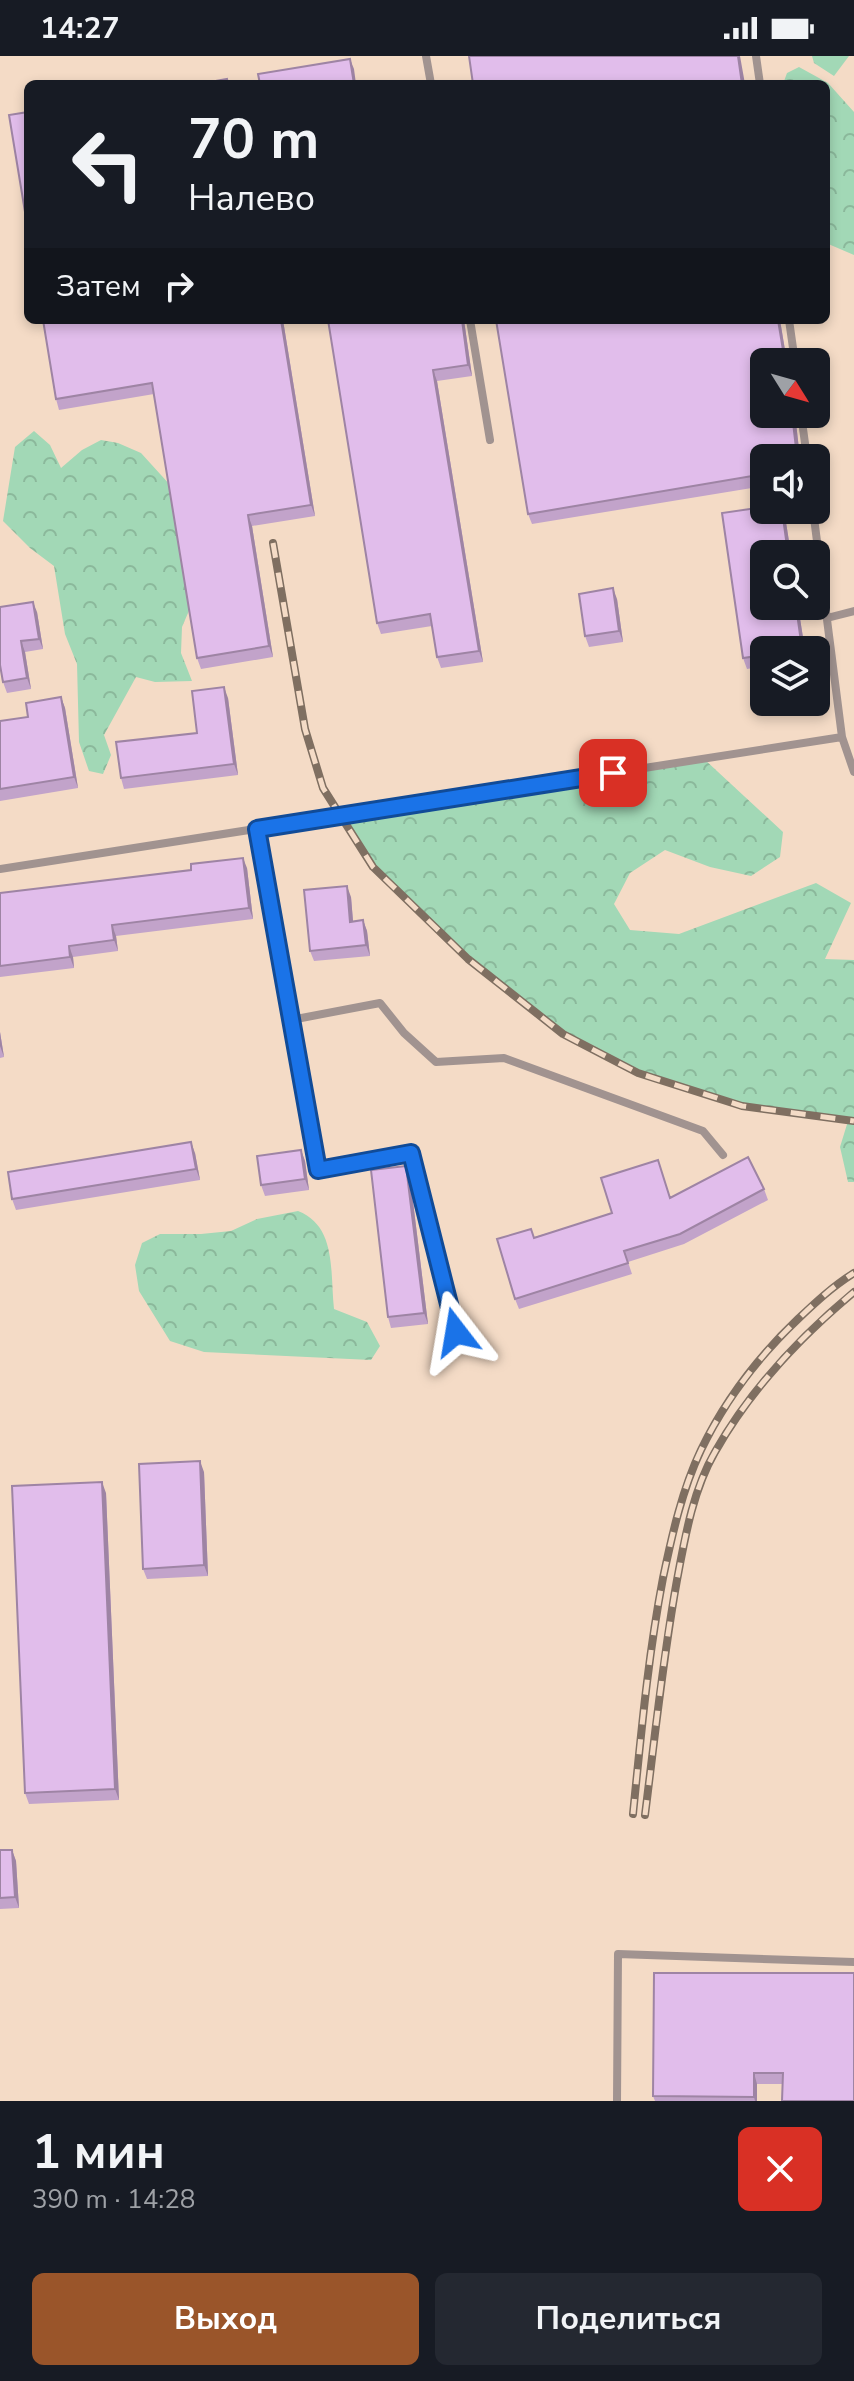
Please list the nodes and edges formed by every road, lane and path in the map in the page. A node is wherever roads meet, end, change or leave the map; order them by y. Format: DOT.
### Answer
graph roads {
  1 [pos="426,56"];
  2 [pos="756,56"];
  3 [pos="430,80"];
  4 [pos="759,80"];
  5 [pos="471,324"];
  6 [pos="790,324"];
  7 [pos="793,348"];
  8 [pos="490,440"];
  9 [pos="854,611"];
  10 [pos="830,617"];
  11 [pos="827,620"];
  12 [pos="842,737"];
  13 [pos="854,772"];
  14 [pos="257,829"];
  15 [pos="0,869"];
  16 [pos="291,1020"];
  17 [pos="723,1155"];
  18 [pos="456,1332"];
  19 [pos="854,1962"];
  20 [pos="617,2101"];
  1 -- 3 [label="lane"];
  2 -- 4 [label="lane"];
  5 -- 8 [label="lane"];
  6 -- 7 [label="lane"];
  9 -- 10 [label="lane"];
  11 -- 12 [label="lane"];
  12 -- 13 [label="lane"];
  12 -- 14 [label="lane"];
  14 -- 15 [label="lane"];
  14 -- 16 [label="lane"];
  16 -- 17 [label="lane"];
  16 -- 18 [label="lane"];
  19 -- 20 [label="lane"];
}
